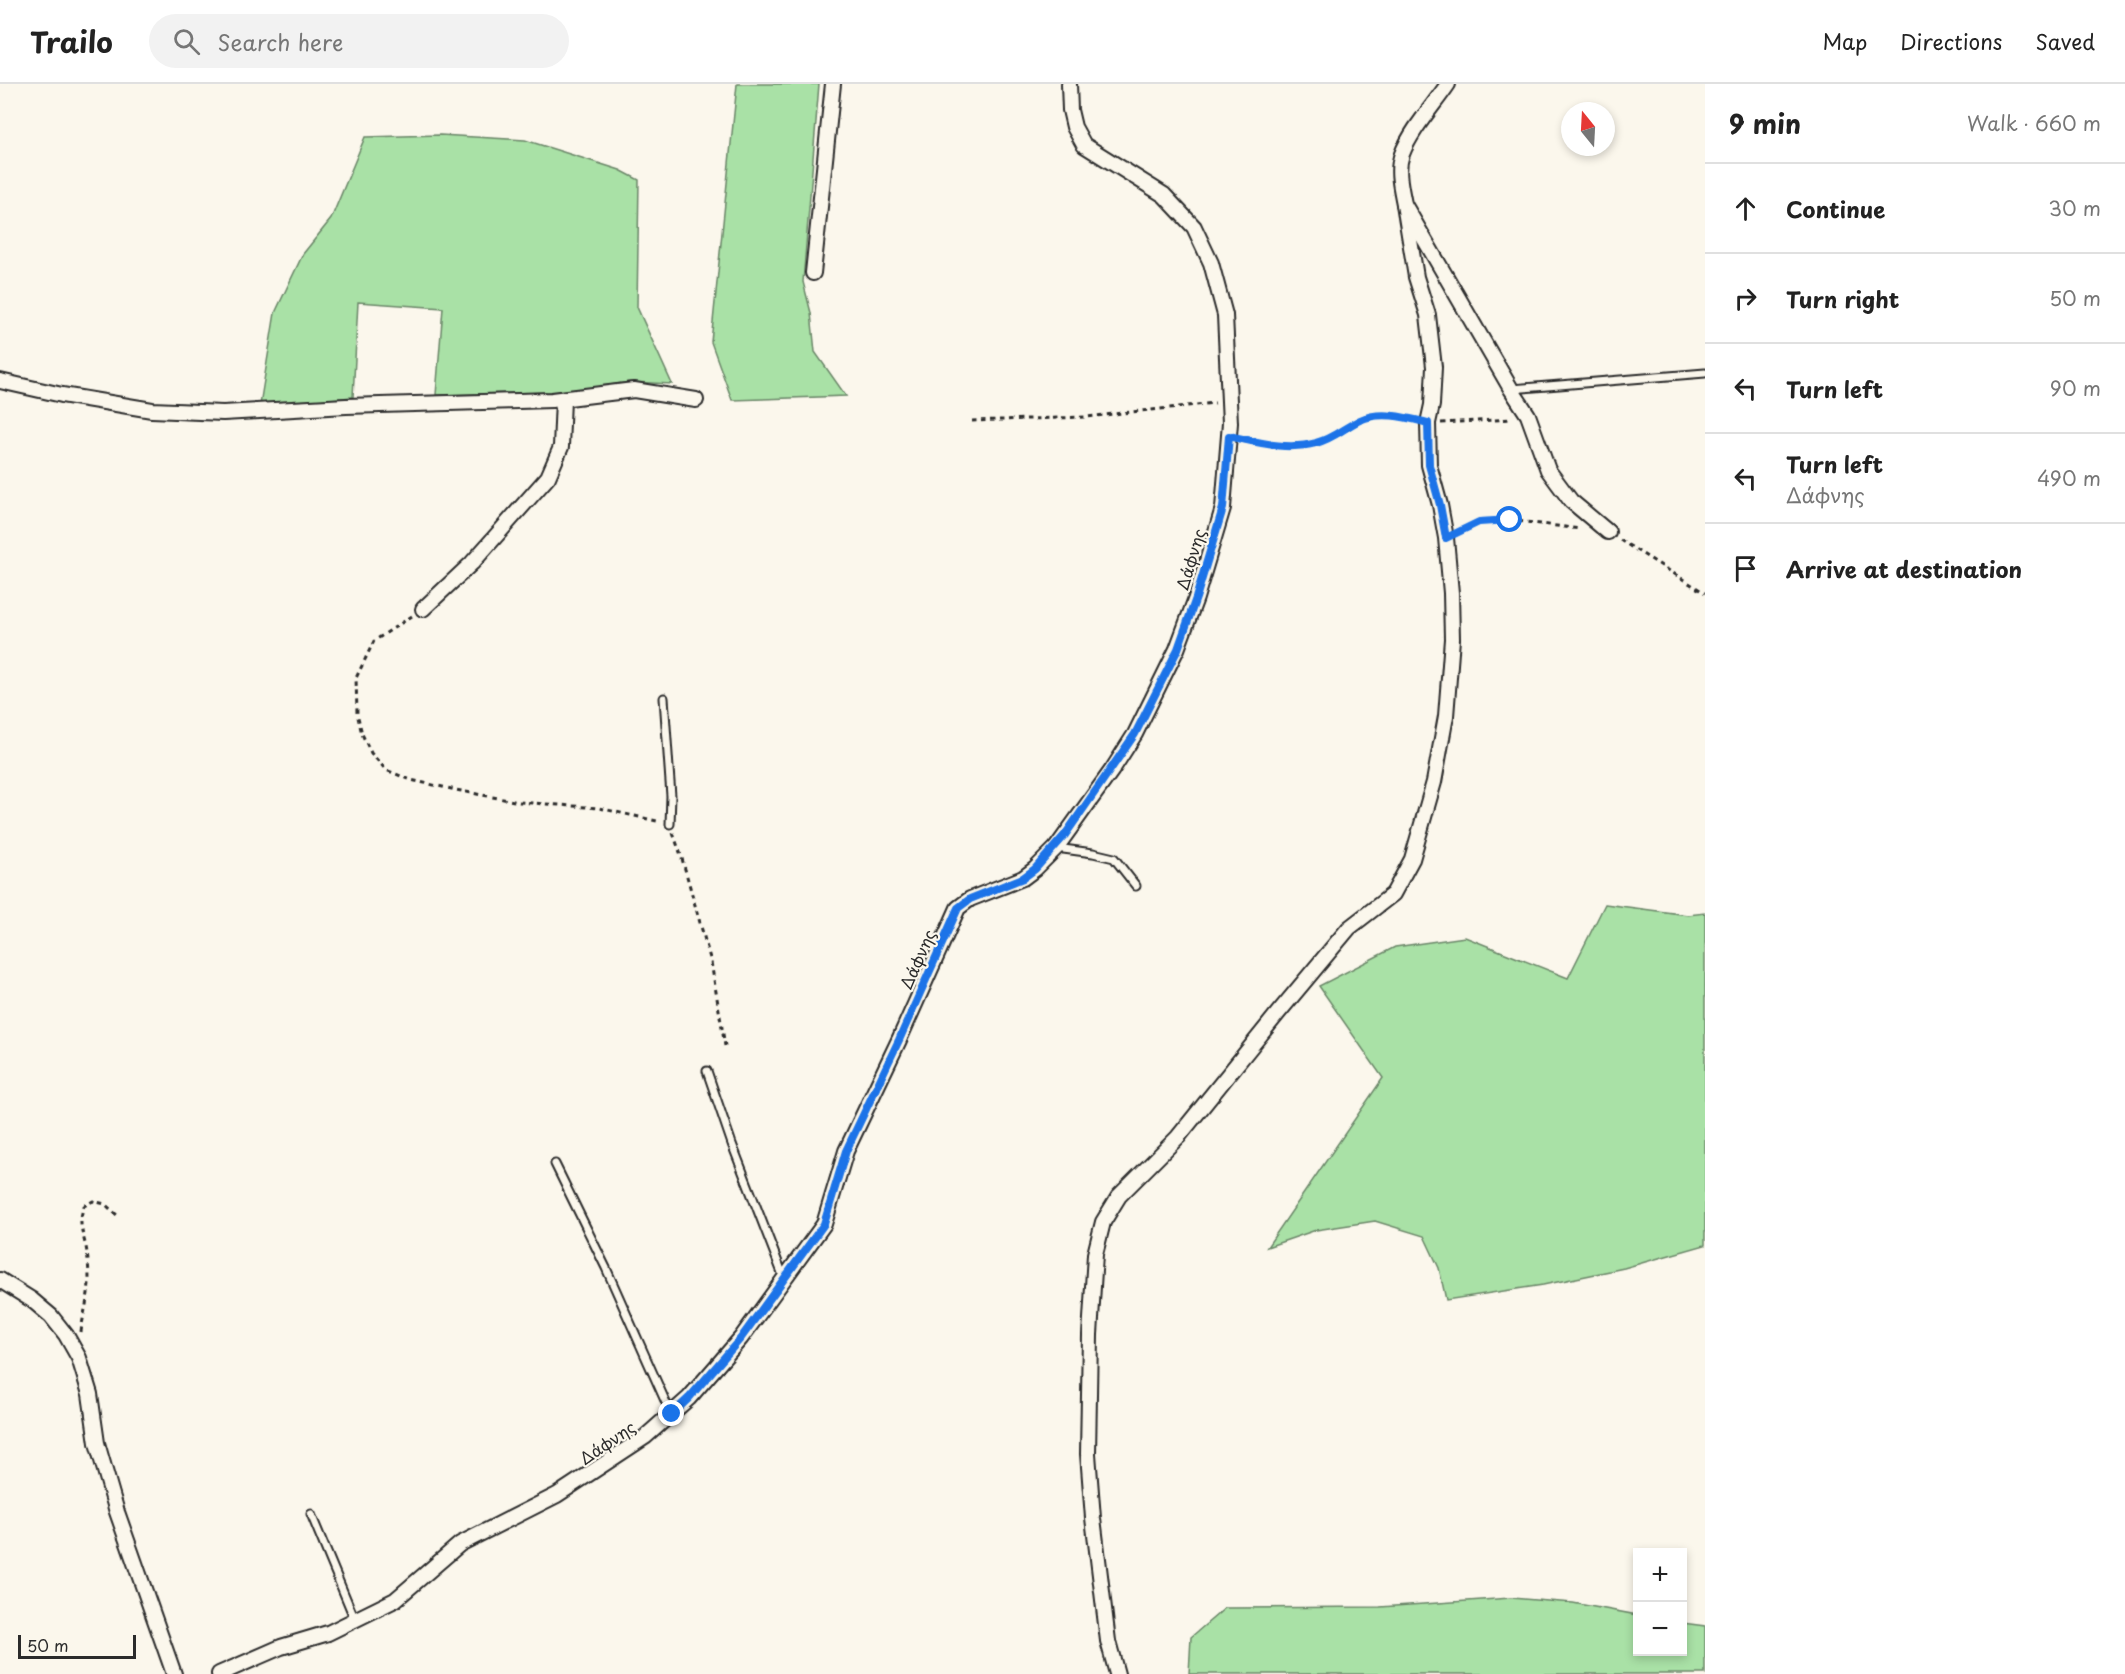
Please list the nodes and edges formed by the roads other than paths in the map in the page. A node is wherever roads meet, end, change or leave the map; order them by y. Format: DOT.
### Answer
graph roads {
  1 [pos="833,84"];
  2 [pos="1069,84"];
  3 [pos="1448,84"];
  4 [pos="1404,204"];
  5 [pos="813,273"];
  6 [pos="1705,373"];
  7 [pos="0,381"];
  8 [pos="1511,389"];
  9 [pos="563,399"];
  10 [pos="696,400"];
  11 [pos="1608,532"];
  12 [pos="423,609"];
  13 [pos="664,698"];
  14 [pos="670,824"];
  15 [pos="1056,848"];
  16 [pos="1136,886"];
  17 [pos="707,1071"];
  18 [pos="555,1164"];
  19 [pos="784,1280"];
  20 [pos="0,1281"];
  21 [pos="672,1414"];
  22 [pos="311,1514"];
  23 [pos="355,1620"];
  24 [pos="174,1674"];
  25 [pos="219,1674"];
  26 [pos="1117,1674"];
  1 -- 5 [label="street"];
  2 -- 15 [label="street, Δάφνης"];
  3 -- 4 [label="street"];
  4 -- 8 [label="street"];
  4 -- 26 [label="street"];
  6 -- 8 [label="lane"];
  7 -- 9 [label="street"];
  8 -- 11 [label="street"];
  9 -- 10 [label="street"];
  9 -- 12 [label="street"];
  13 -- 14 [label="lane"];
  15 -- 16 [label="lane"];
  15 -- 19 [label="street, Δάφνης"];
  17 -- 19 [label="lane"];
  18 -- 21 [label="lane"];
  19 -- 21 [label="street, Δάφνης"];
  20 -- 24 [label="street"];
  21 -- 23 [label="street, Δάφνης"];
  22 -- 23 [label="lane"];
  23 -- 25 [label="street, Δάφνης"];
}
